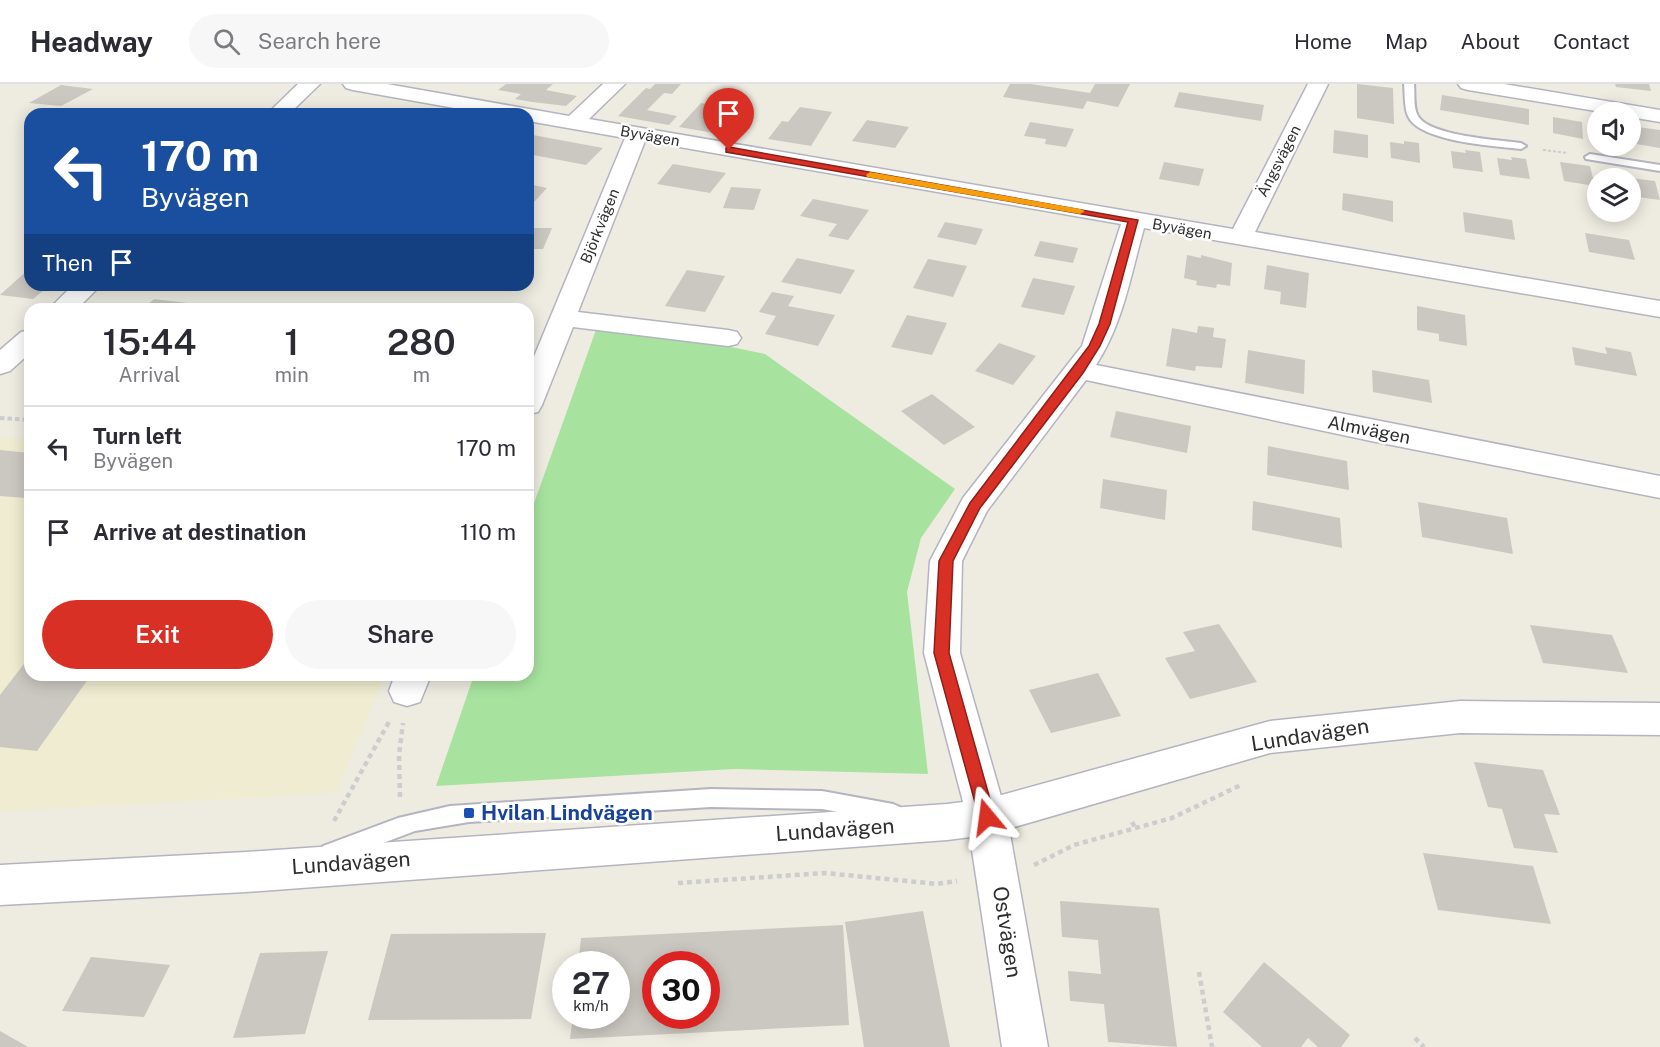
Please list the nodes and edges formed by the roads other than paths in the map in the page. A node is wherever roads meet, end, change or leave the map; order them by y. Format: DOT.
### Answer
graph roads {
  1 [pos="310,84"];
  2 [pos="353,84"];
  3 [pos="615,84"];
  4 [pos="1318,84"];
  5 [pos="1409,84"];
  6 [pos="1468,84"];
  7 [pos="284,108"];
  8 [pos="489,108"];
  9 [pos="534,116"];
  10 [pos="1660,116"];
  11 [pos="573,123"];
  12 [pos="637,134"];
  13 [pos="1521,146"];
  14 [pos="1590,157"];
  15 [pos="1660,168"];
  16 [pos="1134,220"];
  17 [pos="1240,239"];
  18 [pos="82,291"];
  19 [pos="68,303"];
  20 [pos="1660,309"];
  21 [pos="563,318"];
  22 [pos="728,338"];
  23 [pos="24,343"];
  24 [pos="0,365"];
  25 [pos="1079,370"];
  26 [pos="534,390"];
  27 [pos="1660,487"];
  28 [pos="1660,719"];
  29 [pos="967,820"];
  30 [pos="0,885"];
  31 [pos="1025,1047"];
  1 -- 7 [label="street"];
  2 -- 8 [label="street"];
  3 -- 11 [label="street"];
  4 -- 17 [label="street, Ängsvägen"];
  5 -- 13 [label="lane"];
  6 -- 10 [label="street"];
  9 -- 11 [label="street, Byvägen"];
  11 -- 12 [label="street, Byvägen"];
  12 -- 16 [label="street, Byvägen"];
  12 -- 21 [label="street, Björkvägen"];
  14 -- 15 [label="lane"];
  16 -- 17 [label="street, Byvägen"];
  16 -- 25 [label="street, Ostvägen"];
  17 -- 20 [label="street, Byvägen"];
  18 -- 19 [label="street"];
  21 -- 22 [label="street"];
  21 -- 26 [label="street, Björkvägen"];
  23 -- 24 [label="street"];
  25 -- 27 [label="street, Almvägen"];
  25 -- 29 [label="street, Ostvägen"];
  28 -- 29 [label="street, Lundavägen"];
  29 -- 30 [label="street, Lundavägen"];
  29 -- 31 [label="street, Ostvägen"];
}
